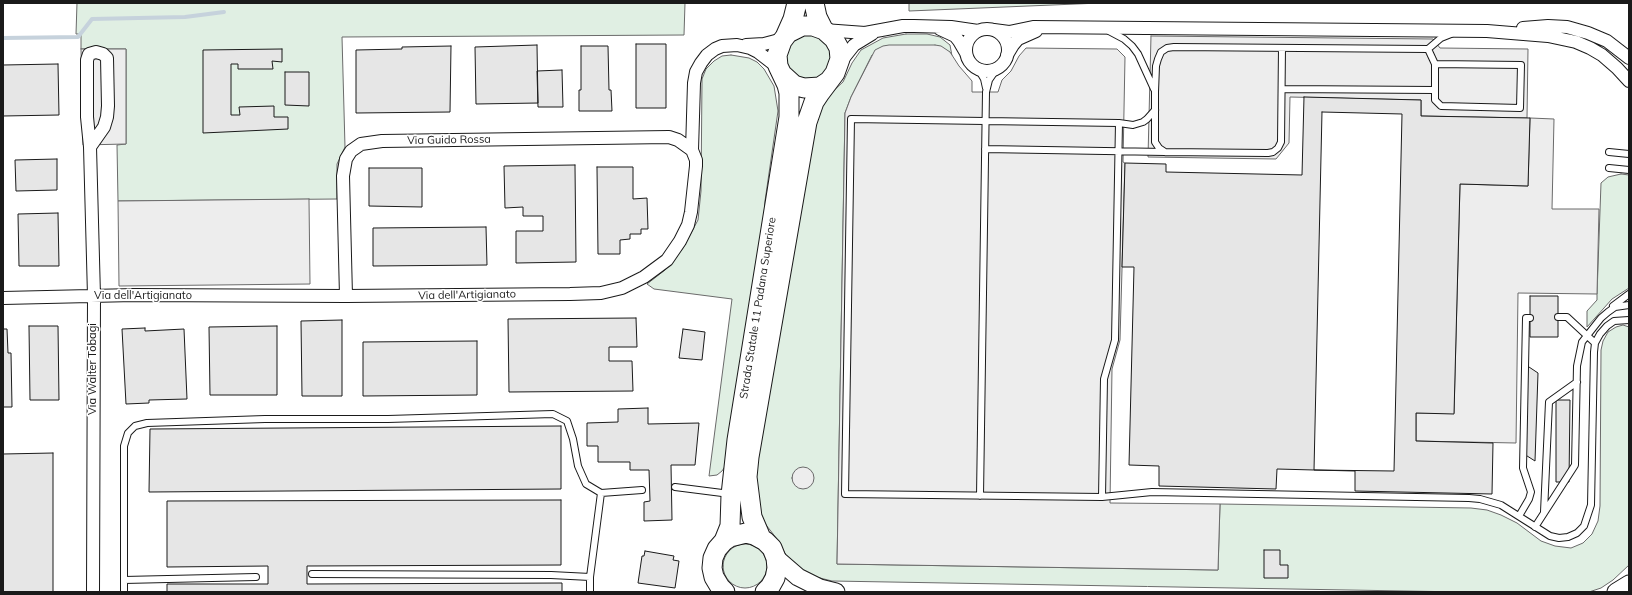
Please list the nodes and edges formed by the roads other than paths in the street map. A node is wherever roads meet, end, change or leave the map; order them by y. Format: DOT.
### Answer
graph roads {
  1 [pos="797,3"];
  2 [pos="814,3"];
  3 [pos="925,26"];
  4 [pos="1053,28"];
  5 [pos="1100,28"];
  6 [pos="823,29"];
  7 [pos="881,30"];
  8 [pos="994,30"];
  9 [pos="978,31"];
  10 [pos="1462,31"];
  11 [pos="1487,31"];
  12 [pos="784,38"];
  13 [pos="742,46"];
  14 [pos="1282,48"];
  15 [pos="1428,50"];
  16 [pos="966,53"];
  17 [pos="1007,56"];
  18 [pos="1629,58"];
  19 [pos="839,64"];
  20 [pos="1435,64"];
  21 [pos="998,67"];
  22 [pos="978,69"];
  23 [pos="781,72"];
  24 [pos="829,81"];
  25 [pos="1629,81"];
  26 [pos="1282,89"];
  27 [pos="1435,90"];
  28 [pos="986,92"];
  29 [pos="1155,92"];
  30 [pos="1155,110"];
  31 [pos="986,121"];
  32 [pos="1119,123"];
  33 [pos="90,147"];
  34 [pos="985,149"];
  35 [pos="692,150"];
  36 [pos="1118,150"];
  37 [pos="1165,152"];
  38 [pos="1609,152"];
  39 [pos="1629,154"];
  40 [pos="1609,168"];
  41 [pos="1629,170"];
  42 [pos="1629,294"];
  43 [pos="94,296"];
  44 [pos="346,296"];
  45 [pos="3,298"];
  46 [pos="1629,305"];
  47 [pos="1608,312"];
  48 [pos="1558,317"];
  49 [pos="1530,318"];
  50 [pos="1629,320"];
  51 [pos="1586,336"];
  52 [pos="1595,343"];
  53 [pos="1577,382"];
  54 [pos="675,488"];
  55 [pos="642,490"];
  56 [pos="601,493"];
  57 [pos="731,495"];
  58 [pos="980,496"];
  59 [pos="1102,497"];
  60 [pos="1544,513"];
  61 [pos="1519,516"];
  62 [pos="1536,527"];
  63 [pos="761,538"];
  64 [pos="724,541"];
  65 [pos="776,558"];
  66 [pos="312,574"];
  67 [pos="256,577"];
  68 [pos="590,577"];
  69 [pos="124,580"];
  70 [pos="1629,584"];
  71 [pos="719,589"];
  72 [pos="93,592"];
  73 [pos="124,592"];
  74 [pos="590,592"];
  75 [pos="765,592"];
  76 [pos="836,592"];
  77 [pos="1616,592"];
  1 -- 12 [label="main road, Strada Statale 11 Padana Superiore"];
  2 -- 6 [label="main road"];
  3 -- 7 [label="street"];
  3 -- 9 [label="street"];
  3 -- 16 [label="street"];
  4 -- 5 [label="street"];
  4 -- 8 [label="street"];
  4 -- 17 [label="street"];
  5 -- 10 [label="street"];
  5 -- 29 [label="lane"];
  6 -- 7 [label="street"];
  6 -- 12 [label="main road"];
  6 -- 19 [label="main road"];
  7 -- 19 [label="street"];
  8 -- 9 [label="street"];
  8 -- 17 [label="street"];
  9 -- 16 [label="street"];
  10 -- 11 [label="street"];
  10 -- 15 [label="lane"];
  11 -- 18 [label="street"];
  11 -- 25 [label="street"];
  12 -- 13 [label="street, Via dell'Artigianato"];
  12 -- 23 [label="main road, Strada Statale 11 Padana Superiore"];
  13 -- 23 [label="street"];
  13 -- 35 [label="street, Via dell'Artigianato"];
  14 -- 15 [label="lane"];
  14 -- 26 [label="lane"];
  14 -- 29 [label="lane"];
  15 -- 20 [label="lane"];
  16 -- 22 [label="street"];
  17 -- 21 [label="street"];
  19 -- 24 [label="main road, Strada Statale 11 Padana Superiore"];
  20 -- 27 [label="lane"];
  20 -- 27 [label="lane"];
  21 -- 22 [label="street"];
  21 -- 28 [label="lane"];
  22 -- 28 [label="lane"];
  23 -- 24 [label="main road"];
  23 -- 57 [label="main road, Strada Statale 11 Padana Superiore"];
  24 -- 63 [label="main road, Strada Statale 11 Padana Superiore"];
  26 -- 27 [label="lane"];
  26 -- 37 [label="lane"];
  28 -- 31 [label="lane"];
  29 -- 30 [label="lane"];
  30 -- 32 [label="lane"];
  30 -- 37 [label="lane"];
  31 -- 32 [label="lane"];
  31 -- 34 [label="lane"];
  31 -- 58 [label="lane"];
  32 -- 36 [label="lane"];
  33 -- 33 [label="street, Via Walter Tobagi"];
  33 -- 43 [label="street, Via Walter Tobagi"];
  34 -- 36 [label="lane"];
  34 -- 58 [label="lane"];
  35 -- 44 [label="street, Via dell'Artigianato"];
  35 -- 44 [label="street, Via Guido Rossa"];
  36 -- 37 [label="lane"];
  36 -- 59 [label="lane"];
  38 -- 39 [label="lane"];
  40 -- 41 [label="lane"];
  42 -- 47 [label="lane"];
  43 -- 44 [label="street, Via dell'Artigianato"];
  43 -- 45 [label="street, Via dell'Artigianato"];
  43 -- 72 [label="street, Via Walter Tobagi"];
  46 -- 47 [label="lane"];
  47 -- 51 [label="lane"];
  48 -- 51 [label="lane"];
  49 -- 61 [label="lane"];
  50 -- 52 [label="lane"];
  51 -- 52 [label="lane"];
  51 -- 53 [label="lane"];
  52 -- 62 [label="lane"];
  53 -- 60 [label="lane"];
  53 -- 60 [label="lane"];
  54 -- 57 [label="lane"];
  55 -- 56 [label="lane"];
  56 -- 68 [label="lane"];
  56 -- 69 [label="lane"];
  57 -- 64 [label="main road, Strada Statale 11 Padana Superiore"];
  58 -- 59 [label="lane"];
  59 -- 61 [label="lane"];
  60 -- 62 [label="lane"];
  61 -- 62 [label="lane"];
  63 -- 64 [label="main road"];
  63 -- 65 [label="main road, Strada Statale 11 Padana Superiore"];
  64 -- 71 [label="main road, Strada Statale 11 Padana Superiore"];
  65 -- 75 [label="main road"];
  65 -- 76 [label="main road"];
  66 -- 68 [label="lane"];
  67 -- 69 [label="lane"];
  68 -- 74 [label="lane"];
  69 -- 73 [label="lane"];
  70 -- 77 [label="main road"];
}
